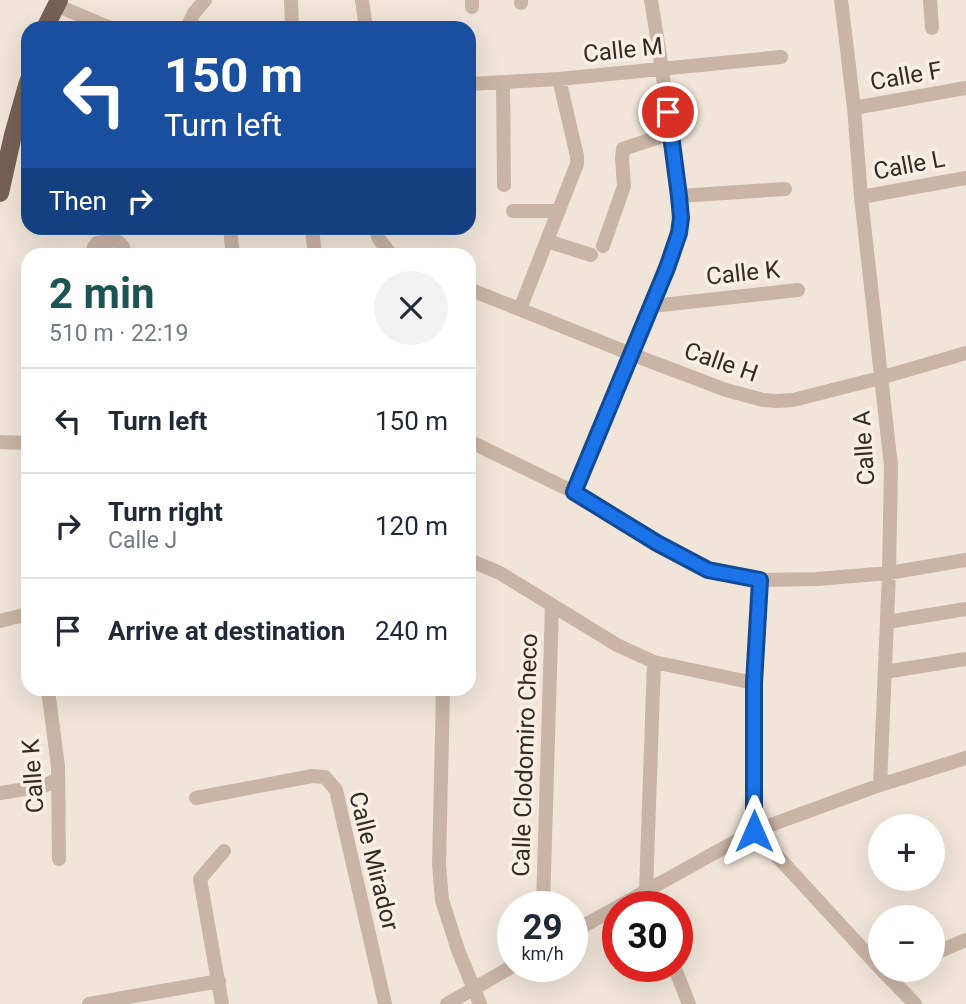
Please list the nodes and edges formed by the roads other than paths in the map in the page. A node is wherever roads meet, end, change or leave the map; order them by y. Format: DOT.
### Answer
graph roads {
  1 [pos="205,0"];
  2 [pos="291,0"];
  3 [pos="362,0"];
  4 [pos="651,0"];
  5 [pos="841,0"];
  6 [pos="930,0"];
  7 [pos="58,2"];
  8 [pos="48,21"];
  9 [pos="96,21"];
  10 [pos="190,21"];
  11 [pos="292,21"];
  12 [pos="365,21"];
  13 [pos="932,28"];
  14 [pos="781,57"];
  15 [pos="662,69"];
  16 [pos="559,79"];
  17 [pos="503,83"];
  18 [pos="476,84"];
  19 [pos="966,88"];
  20 [pos="21,108"];
  21 [pos="854,108"];
  22 [pos="14,133"];
  23 [pos="671,133"];
  24 [pos="966,178"];
  25 [pos="504,185"];
  26 [pos="785,188"];
  27 [pos="0,193"];
  28 [pos="679,196"];
  29 [pos="861,197"];
  30 [pos="513,211"];
  31 [pos="559,212"];
  32 [pos="547,241"];
  33 [pos="94,248"];
  34 [pos="124,248"];
  35 [pos="798,290"];
  36 [pos="476,292"];
  37 [pos="652,306"];
  38 [pos="520,309"];
  39 [pos="966,353"];
  40 [pos="631,354"];
  41 [pos="880,378"];
  42 [pos="0,442"];
  43 [pos="21,443"];
  44 [pos="476,445"];
  45 [pos="574,492"];
  46 [pos="966,560"];
  47 [pos="476,563"];
  48 [pos="889,573"];
  49 [pos="760,580"];
  50 [pos="552,605"];
  51 [pos="966,609"];
  52 [pos="21,616"];
  53 [pos="0,621"];
  54 [pos="887,622"];
  55 [pos="966,659"];
  56 [pos="654,662"];
  57 [pos="886,672"];
  58 [pos="754,683"];
  59 [pos="49,696"];
  60 [pos="443,696"];
  61 [pos="966,758"];
  62 [pos="58,779"];
  63 [pos="880,785"];
  64 [pos="0,793"];
  65 [pos="197,799"];
  66 [pos="754,831"];
  67 [pos="224,851"];
  68 [pos="59,859"];
  69 [pos="543,891"];
  70 [pos="646,891"];
  71 [pos="966,940"];
  72 [pos="945,949"];
  73 [pos="868,951"];
  74 [pos="497,975"];
  75 [pos="219,981"];
  76 [pos="680,982"];
  77 [pos="896,982"];
  78 [pos="474,989"];
  79 [pos="89,1004"];
  80 [pos="222,1004"];
  81 [pos="385,1004"];
  82 [pos="447,1004"];
  83 [pos="480,1004"];
  84 [pos="689,1004"];
  85 [pos="915,1004"];
  1 -- 10 [label="street"];
  2 -- 11 [label="street"];
  3 -- 12 [label="street"];
  4 -- 15 [label="street"];
  5 -- 21 [label="street, Calle A"];
  6 -- 13 [label="street"];
  7 -- 8 [label="main road"];
  7 -- 9 [label="street"];
  14 -- 15 [label="street, Calle M"];
  15 -- 16 [label="street, Calle M"];
  15 -- 23 [label="street"];
  16 -- 17 [label="street, Calle M"];
  16 -- 31 [label="street"];
  17 -- 18 [label="street, Calle M"];
  17 -- 25 [label="street"];
  19 -- 21 [label="street, Calle F"];
  20 -- 22 [label="main road"];
  21 -- 29 [label="street, Calle A"];
  22 -- 27 [label="main road"];
  23 -- 28 [label="street"];
  23 -- 32 [label="street"];
  24 -- 29 [label="street, Calle L"];
  26 -- 28 [label="street"];
  28 -- 37 [label="street"];
  29 -- 41 [label="street, Calle A"];
  30 -- 31 [label="street"];
  31 -- 32 [label="street"];
  32 -- 38 [label="street"];
  33 -- 34 [label="street"];
  35 -- 37 [label="street, Calle K"];
  36 -- 38 [label="street, Calle H"];
  37 -- 40 [label="street"];
  38 -- 40 [label="street, Calle H"];
  39 -- 41 [label="street, Calle H"];
  40 -- 41 [label="street, Calle H"];
  40 -- 45 [label="street"];
  41 -- 48 [label="street, Calle A"];
  42 -- 43 [label="street"];
  44 -- 45 [label="street"];
  45 -- 49 [label="street"];
  46 -- 48 [label="street"];
  47 -- 50 [label="street"];
  48 -- 49 [label="street"];
  48 -- 54 [label="street, Calle A"];
  49 -- 58 [label="street"];
  50 -- 56 [label="street"];
  50 -- 69 [label="street, Calle Clodomiro Checo"];
  51 -- 54 [label="street"];
  52 -- 53 [label="street"];
  54 -- 57 [label="street, Calle A"];
  55 -- 57 [label="street"];
  56 -- 58 [label="street"];
  56 -- 70 [label="street"];
  57 -- 63 [label="street, Calle A"];
  58 -- 66 [label="street"];
  59 -- 62 [label="street, Calle K"];
  60 -- 78 [label="street"];
  61 -- 63 [label="street"];
  62 -- 64 [label="street"];
  62 -- 68 [label="street, Calle K"];
  63 -- 66 [label="street"];
  65 -- 81 [label="street, Calle Mirador"];
  66 -- 70 [label="street"];
  66 -- 73 [label="street"];
  67 -- 75 [label="street"];
  71 -- 72 [label="street"];
  74 -- 78 [label="street"];
  75 -- 79 [label="street"];
  75 -- 80 [label="street"];
  76 -- 84 [label="street"];
  77 -- 85 [label="street"];
  78 -- 82 [label="street"];
  78 -- 83 [label="street"];
}
